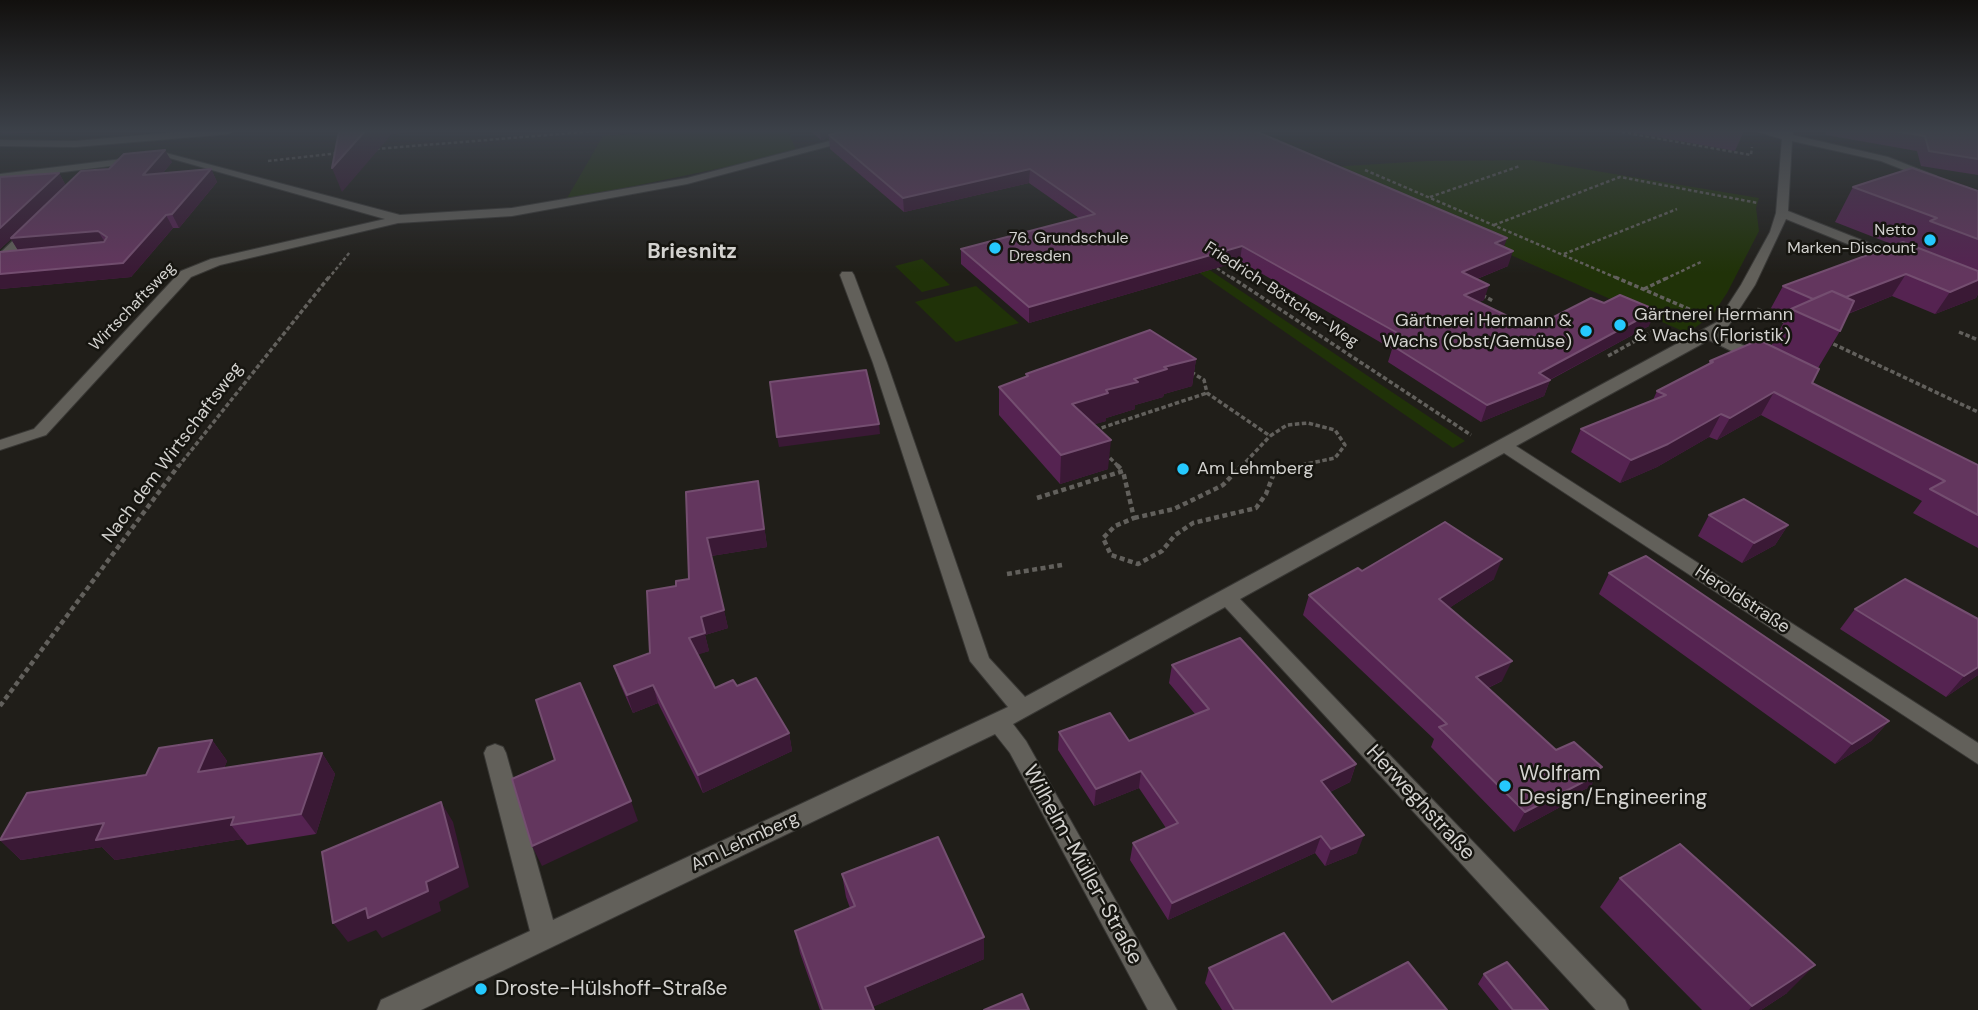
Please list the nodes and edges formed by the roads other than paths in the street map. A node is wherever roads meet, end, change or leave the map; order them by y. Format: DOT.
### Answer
graph roads {
  1 [pos="84,178"];
  2 [pos="242,178"];
  3 [pos="696,178"];
  4 [pos="1785,178"];
  5 [pos="1932,178"];
  6 [pos="1942,182"];
  7 [pos="78,184"];
  8 [pos="1782,213"];
  9 [pos="398,219"];
  10 [pos="39,222"];
  11 [pos="26,258"];
  12 [pos="0,260"];
  13 [pos="1904,262"];
  14 [pos="847,275"];
  15 [pos="1709,334"];
  16 [pos="1774,366"];
  17 [pos="0,446"];
  18 [pos="1506,447"];
  19 [pos="1226,596"];
  20 [pos="1023,709"];
  21 [pos="999,722"];
  22 [pos="495,753"];
  23 [pos="1978,755"];
  24 [pos="545,937"];
  25 [pos="391,1010"];
  26 [pos="1163,1010"];
  27 [pos="1615,1010"];
  1 -- 7 [label="street"];
  2 -- 9 [label="street, Wirtschaftsweg"];
  3 -- 9 [label="street, Wirtschaftsweg"];
  4 -- 8 [label="street, Am Lehmberg"];
  5 -- 6 [label="street"];
  8 -- 13 [label="street"];
  8 -- 15 [label="street, Am Lehmberg"];
  9 -- 17 [label="street, Wirtschaftsweg"];
  10 -- 12 [label="street"];
  11 -- 12 [label="street"];
  14 -- 20 [label="street"];
  15 -- 16 [label="street"];
  15 -- 18 [label="street, Am Lehmberg"];
  18 -- 19 [label="street, Am Lehmberg"];
  18 -- 23 [label="street, Heroldstraße"];
  19 -- 20 [label="street, Am Lehmberg"];
  19 -- 27 [label="street, Herweghstraße"];
  20 -- 21 [label="street, Am Lehmberg"];
  21 -- 24 [label="street, Am Lehmberg"];
  21 -- 26 [label="street, Wilhelm-Müller-Straße"];
  22 -- 24 [label="street"];
  24 -- 25 [label="street, Am Lehmberg"];
}
